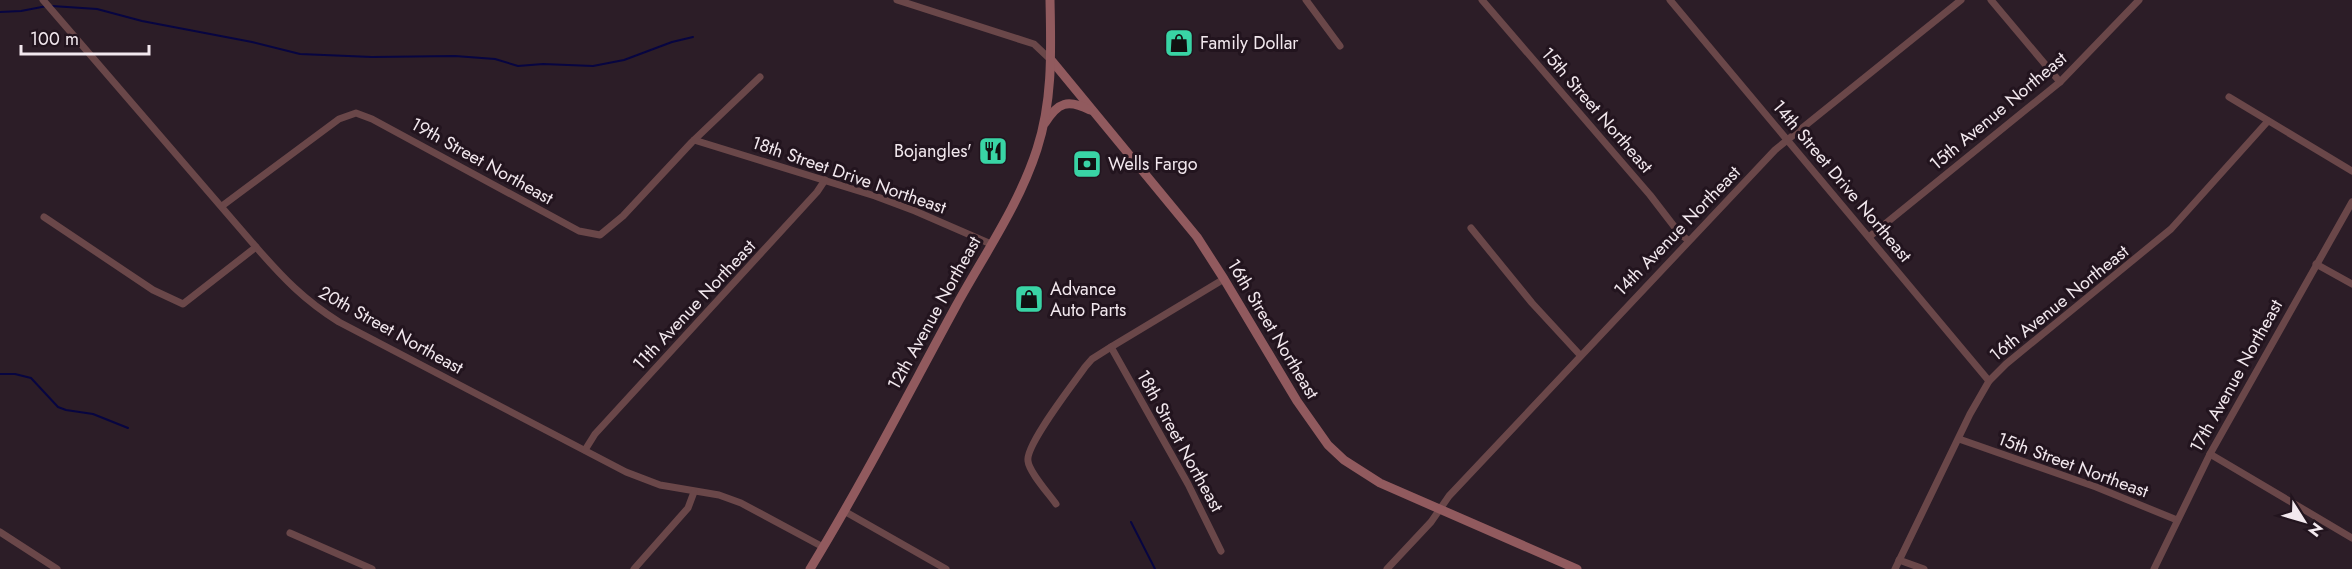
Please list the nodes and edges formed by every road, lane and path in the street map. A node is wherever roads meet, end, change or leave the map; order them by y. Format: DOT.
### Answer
graph roads {
  1 [pos="44,0"];
  2 [pos="897,0"];
  3 [pos="1050,0"];
  4 [pos="1305,0"];
  5 [pos="1482,0"];
  6 [pos="1670,0"];
  7 [pos="1961,0"];
  8 [pos="1991,0"];
  9 [pos="2139,0"];
  10 [pos="1340,46"];
  11 [pos="1052,61"];
  12 [pos="760,77"];
  13 [pos="2060,82"];
  14 [pos="2229,98"];
  15 [pos="1092,111"];
  16 [pos="2268,121"];
  17 [pos="1043,128"];
  18 [pos="694,140"];
  19 [pos="1788,140"];
  20 [pos="2352,171"];
  21 [pos="825,180"];
  22 [pos="2352,202"];
  23 [pos="222,206"];
  24 [pos="44,217"];
  25 [pos="1471,228"];
  26 [pos="1869,237"];
  27 [pos="1688,240"];
  28 [pos="991,244"];
  29 [pos="256,247"];
  30 [pos="2316,264"];
  31 [pos="1224,279"];
  32 [pos="2352,284"];
  33 [pos="1111,347"];
  34 [pos="1580,355"];
  35 [pos="1989,381"];
  36 [pos="1959,439"];
  37 [pos="585,450"];
  38 [pos="2210,454"];
  39 [pos="694,492"];
  40 [pos="1056,504"];
  41 [pos="1439,510"];
  42 [pos="844,511"];
  43 [pos="2177,520"];
  44 [pos="0,532"];
  45 [pos="290,533"];
  46 [pos="2352,538"];
  47 [pos="823,547"];
  48 [pos="1221,551"];
  49 [pos="1899,560"];
  50 [pos="57,569"];
  51 [pos="372,569"];
  52 [pos="634,569"];
  53 [pos="810,569"];
  54 [pos="946,569"];
  55 [pos="1387,569"];
  56 [pos="1578,569"];
  57 [pos="1895,569"];
  58 [pos="1924,569"];
  59 [pos="2154,569"];
  1 -- 23 [label="street, 20th Street Northeast"];
  2 -- 11 [label="street"];
  3 -- 11 [label="main road"];
  4 -- 10 [label="street"];
  5 -- 27 [label="street, 15th Street Northeast"];
  6 -- 19 [label="street, 14th Street Drive Northeast"];
  7 -- 19 [label="street, 14th Avenue Northeast"];
  8 -- 13 [label="street"];
  9 -- 13 [label="street, 15th Avenue Northeast"];
  11 -- 15 [label="main road, 16th Street Northeast"];
  11 -- 17 [label="main road, 12th Avenue Northeast"];
  12 -- 18 [label="street"];
  13 -- 26 [label="street, 15th Avenue Northeast"];
  14 -- 16 [label="street"];
  15 -- 17 [label="main road"];
  15 -- 31 [label="main road, 16th Street Northeast"];
  16 -- 20 [label="street"];
  16 -- 35 [label="street, 16th Avenue Northeast"];
  17 -- 28 [label="main road, 12th Avenue Northeast"];
  18 -- 21 [label="street, 18th Street Drive Northeast"];
  18 -- 23 [label="street, 19th Street Northeast"];
  19 -- 26 [label="street, 14th Street Drive Northeast"];
  19 -- 27 [label="street, 14th Avenue Northeast"];
  21 -- 28 [label="street, 18th Street Drive Northeast"];
  21 -- 37 [label="street, 11th Avenue Northeast"];
  22 -- 30 [label="street, 17th Avenue Northeast"];
  23 -- 29 [label="street, 20th Street Northeast"];
  24 -- 29 [label="street"];
  25 -- 34 [label="street"];
  26 -- 35 [label="street, 14th Street Drive Northeast"];
  27 -- 34 [label="street, 14th Avenue Northeast"];
  28 -- 42 [label="main road, 12th Avenue Northeast"];
  29 -- 37 [label="street, 20th Street Northeast"];
  30 -- 32 [label="street"];
  30 -- 38 [label="street, 17th Avenue Northeast"];
  31 -- 33 [label="street"];
  31 -- 41 [label="main road, 16th Street Northeast"];
  33 -- 40 [label="street"];
  33 -- 48 [label="street, 18th Street Northeast"];
  34 -- 41 [label="street, 14th Avenue Northeast"];
  35 -- 36 [label="street, 16th Avenue Northeast"];
  36 -- 43 [label="street, 15th Street Northeast"];
  36 -- 49 [label="street, 16th Avenue Northeast"];
  37 -- 39 [label="street, 20th Street Northeast"];
  38 -- 43 [label="street, 17th Avenue Northeast"];
  38 -- 46 [label="street"];
  39 -- 47 [label="street, 20th Street Northeast"];
  39 -- 52 [label="street"];
  41 -- 55 [label="street, 14th Avenue Northeast"];
  41 -- 56 [label="main road, 16th Street Northeast"];
  42 -- 47 [label="main road, 12th Avenue Northeast"];
  42 -- 54 [label="street"];
  43 -- 59 [label="street, 17th Avenue Northeast"];
  44 -- 50 [label="street"];
  45 -- 51 [label="street"];
  47 -- 53 [label="main road, 12th Avenue Northeast"];
  49 -- 57 [label="street, 16th Avenue Northeast"];
  49 -- 58 [label="street"];
}
